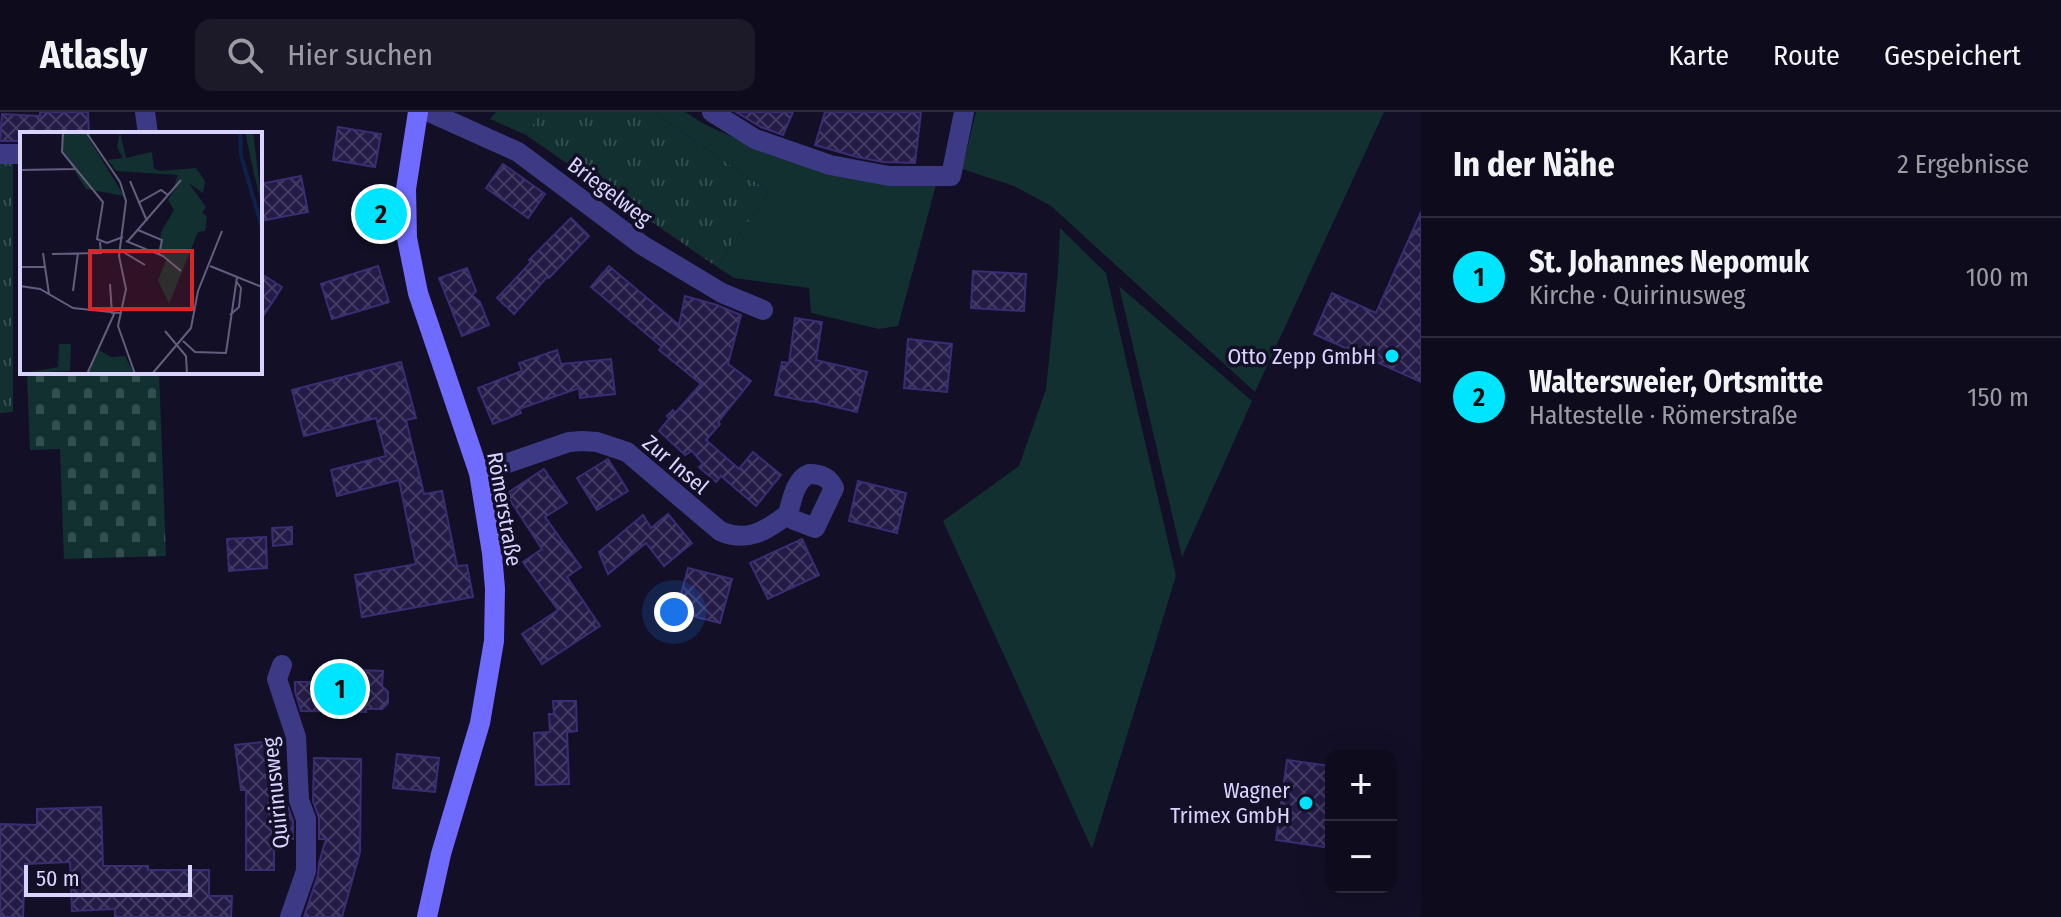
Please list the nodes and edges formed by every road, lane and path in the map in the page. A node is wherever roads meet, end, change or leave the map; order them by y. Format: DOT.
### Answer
graph roads {
  1 [pos="145,112"];
  2 [pos="418,112"];
  3 [pos="429,112"];
  4 [pos="712,112"];
  5 [pos="964,112"];
  6 [pos="148,132"];
  7 [pos="763,310"];
  8 [pos="479,473"];
  9 [pos="788,514"];
  10 [pos="282,665"];
  11 [pos="290,917"];
  12 [pos="427,917"];
  1 -- 6 [label="street"];
  2 -- 8 [label="street, Römerstraße"];
  3 -- 7 [label="street, Briegelweg"];
  4 -- 5 [label="street"];
  8 -- 9 [label="street, Zur Insel"];
  8 -- 12 [label="street, Römerstraße"];
  10 -- 11 [label="street, Quirinusweg"];
}
